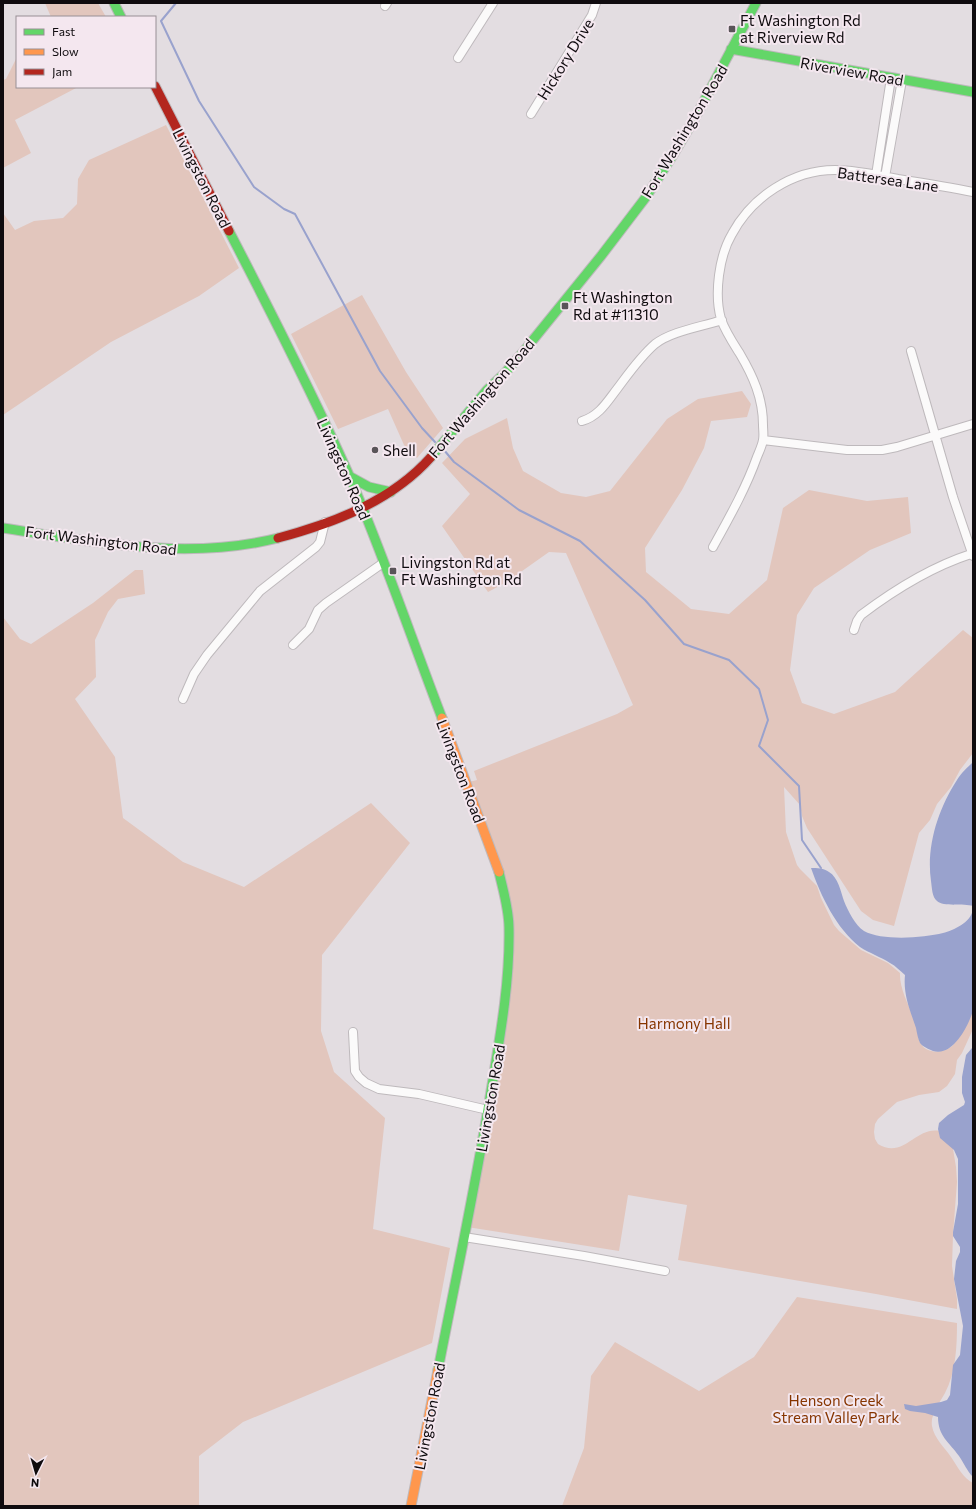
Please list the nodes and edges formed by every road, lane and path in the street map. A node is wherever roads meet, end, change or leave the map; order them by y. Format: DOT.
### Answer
graph roads {
  1 [pos="114,3"];
  2 [pos="493,3"];
  3 [pos="596,3"];
  4 [pos="755,3"];
  5 [pos="120,16"];
  6 [pos="732,49"];
  7 [pos="458,58"];
  8 [pos="891,78"];
  9 [pos="902,80"];
  10 [pos="156,88"];
  11 [pos="973,92"];
  12 [pos="531,114"];
  13 [pos="876,175"];
  14 [pos="886,177"];
  15 [pos="973,192"];
  16 [pos="722,320"];
  17 [pos="911,351"];
  18 [pos="582,421"];
  19 [pos="973,424"];
  20 [pos="935,436"];
  21 [pos="763,440"];
  22 [pos="349,476"];
  23 [pos="391,492"];
  24 [pos="362,508"];
  25 [pos="325,522"];
  26 [pos="3,528"];
  27 [pos="713,547"];
  28 [pos="972,555"];
  29 [pos="383,563"];
  30 [pos="854,630"];
  31 [pos="293,645"];
  32 [pos="183,699"];
  33 [pos="353,1032"];
  34 [pos="488,1110"];
  35 [pos="464,1237"];
  36 [pos="665,1271"];
  37 [pos="411,1506"];
  1 -- 5 [label="main road"];
  2 -- 7 [label="street"];
  3 -- 12 [label="street, Hickory Drive"];
  4 -- 6 [label="main road, Fort Washington Road"];
  6 -- 8 [label="main road, Riverview Road"];
  6 -- 23 [label="main road, Fort Washington Road"];
  8 -- 9 [label="main road, Riverview Road"];
  8 -- 13 [label="street"];
  9 -- 11 [label="main road, Riverview Road"];
  9 -- 14 [label="street"];
  10 -- 22 [label="main road, Livingston Road"];
  13 -- 14 [label="street, Battersea Lane"];
  13 -- 16 [label="street, Battersea Lane"];
  14 -- 15 [label="street, Battersea Lane"];
  16 -- 18 [label="street"];
  16 -- 21 [label="street, Battersea Lane"];
  17 -- 20 [label="street"];
  19 -- 20 [label="street"];
  20 -- 21 [label="street"];
  20 -- 28 [label="street"];
  21 -- 27 [label="street, Battersea Lane"];
  22 -- 23 [label="main road"];
  22 -- 24 [label="main road, Livingston Road"];
  23 -- 24 [label="main road, Fort Washington Road"];
  24 -- 25 [label="main road, Fort Washington Road"];
  24 -- 29 [label="main road, Livingston Road"];
  25 -- 26 [label="main road, Fort Washington Road"];
  25 -- 32 [label="street"];
  28 -- 30 [label="street"];
  29 -- 31 [label="street"];
  29 -- 34 [label="main road, Livingston Road"];
  33 -- 34 [label="street"];
  34 -- 35 [label="main road, Livingston Road"];
  35 -- 36 [label="street"];
  35 -- 37 [label="main road, Livingston Road"];
}
